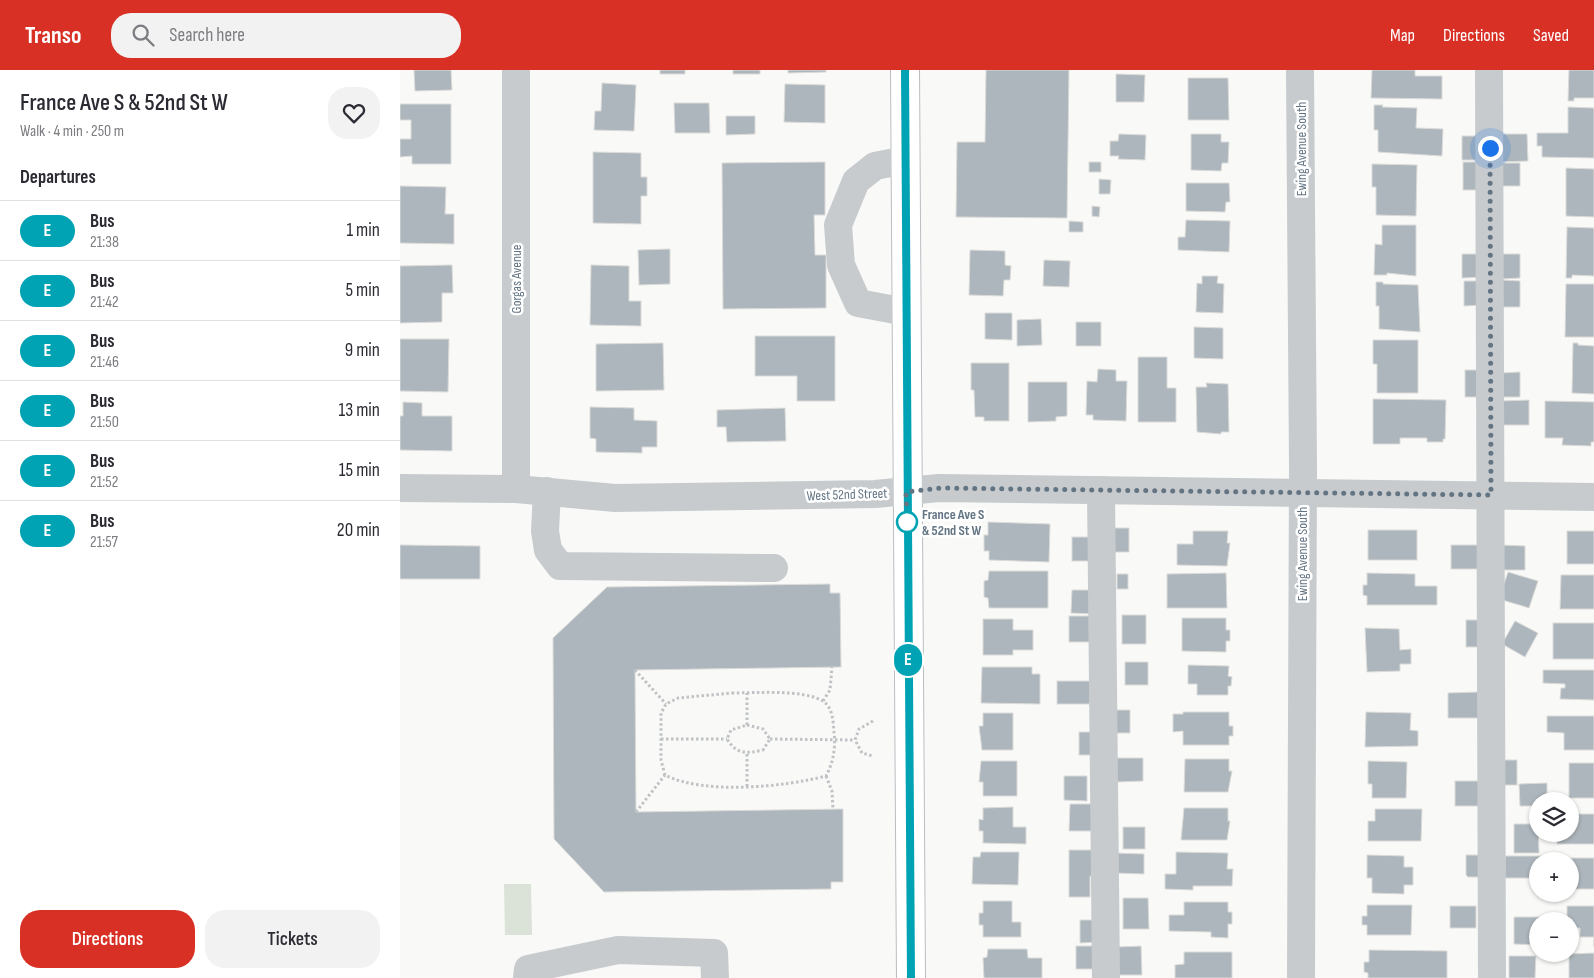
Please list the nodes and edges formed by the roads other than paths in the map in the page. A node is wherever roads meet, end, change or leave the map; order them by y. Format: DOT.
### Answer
graph roads {
  1 [pos="516,70"];
  2 [pos="905,70"];
  3 [pos="1300,70"];
  4 [pos="1490,70"];
  5 [pos="905,160"];
  6 [pos="906,312"];
  7 [pos="400,488"];
  8 [pos="516,489"];
  9 [pos="1101,490"];
  10 [pos="547,492"];
  11 [pos="906,492"];
  12 [pos="1303,493"];
  13 [pos="1491,495"];
  14 [pos="1594,497"];
  15 [pos="774,568"];
  16 [pos="527,978"];
  17 [pos="715,978"];
  18 [pos="911,978"];
  19 [pos="1106,978"];
  20 [pos="1301,978"];
  21 [pos="1492,978"];
  1 -- 8 [label="street, Gorgas Avenue"];
  2 -- 5 [label="main road"];
  3 -- 12 [label="street, Ewing Avenue South"];
  4 -- 13 [label="street"];
  5 -- 6 [label="main road"];
  5 -- 6 [label="street"];
  6 -- 11 [label="main road"];
  7 -- 8 [label="street, West 52nd Street"];
  8 -- 10 [label="street, West 52nd Street"];
  9 -- 11 [label="street, West 52nd Street"];
  9 -- 12 [label="street, West 52nd Street"];
  9 -- 19 [label="street"];
  10 -- 11 [label="street, West 52nd Street"];
  10 -- 15 [label="street"];
  11 -- 18 [label="main road"];
  12 -- 13 [label="street, West 52nd Street"];
  12 -- 20 [label="street, Ewing Avenue South"];
  13 -- 14 [label="street, West 52nd Street"];
  13 -- 21 [label="street"];
  16 -- 17 [label="street"];
}
